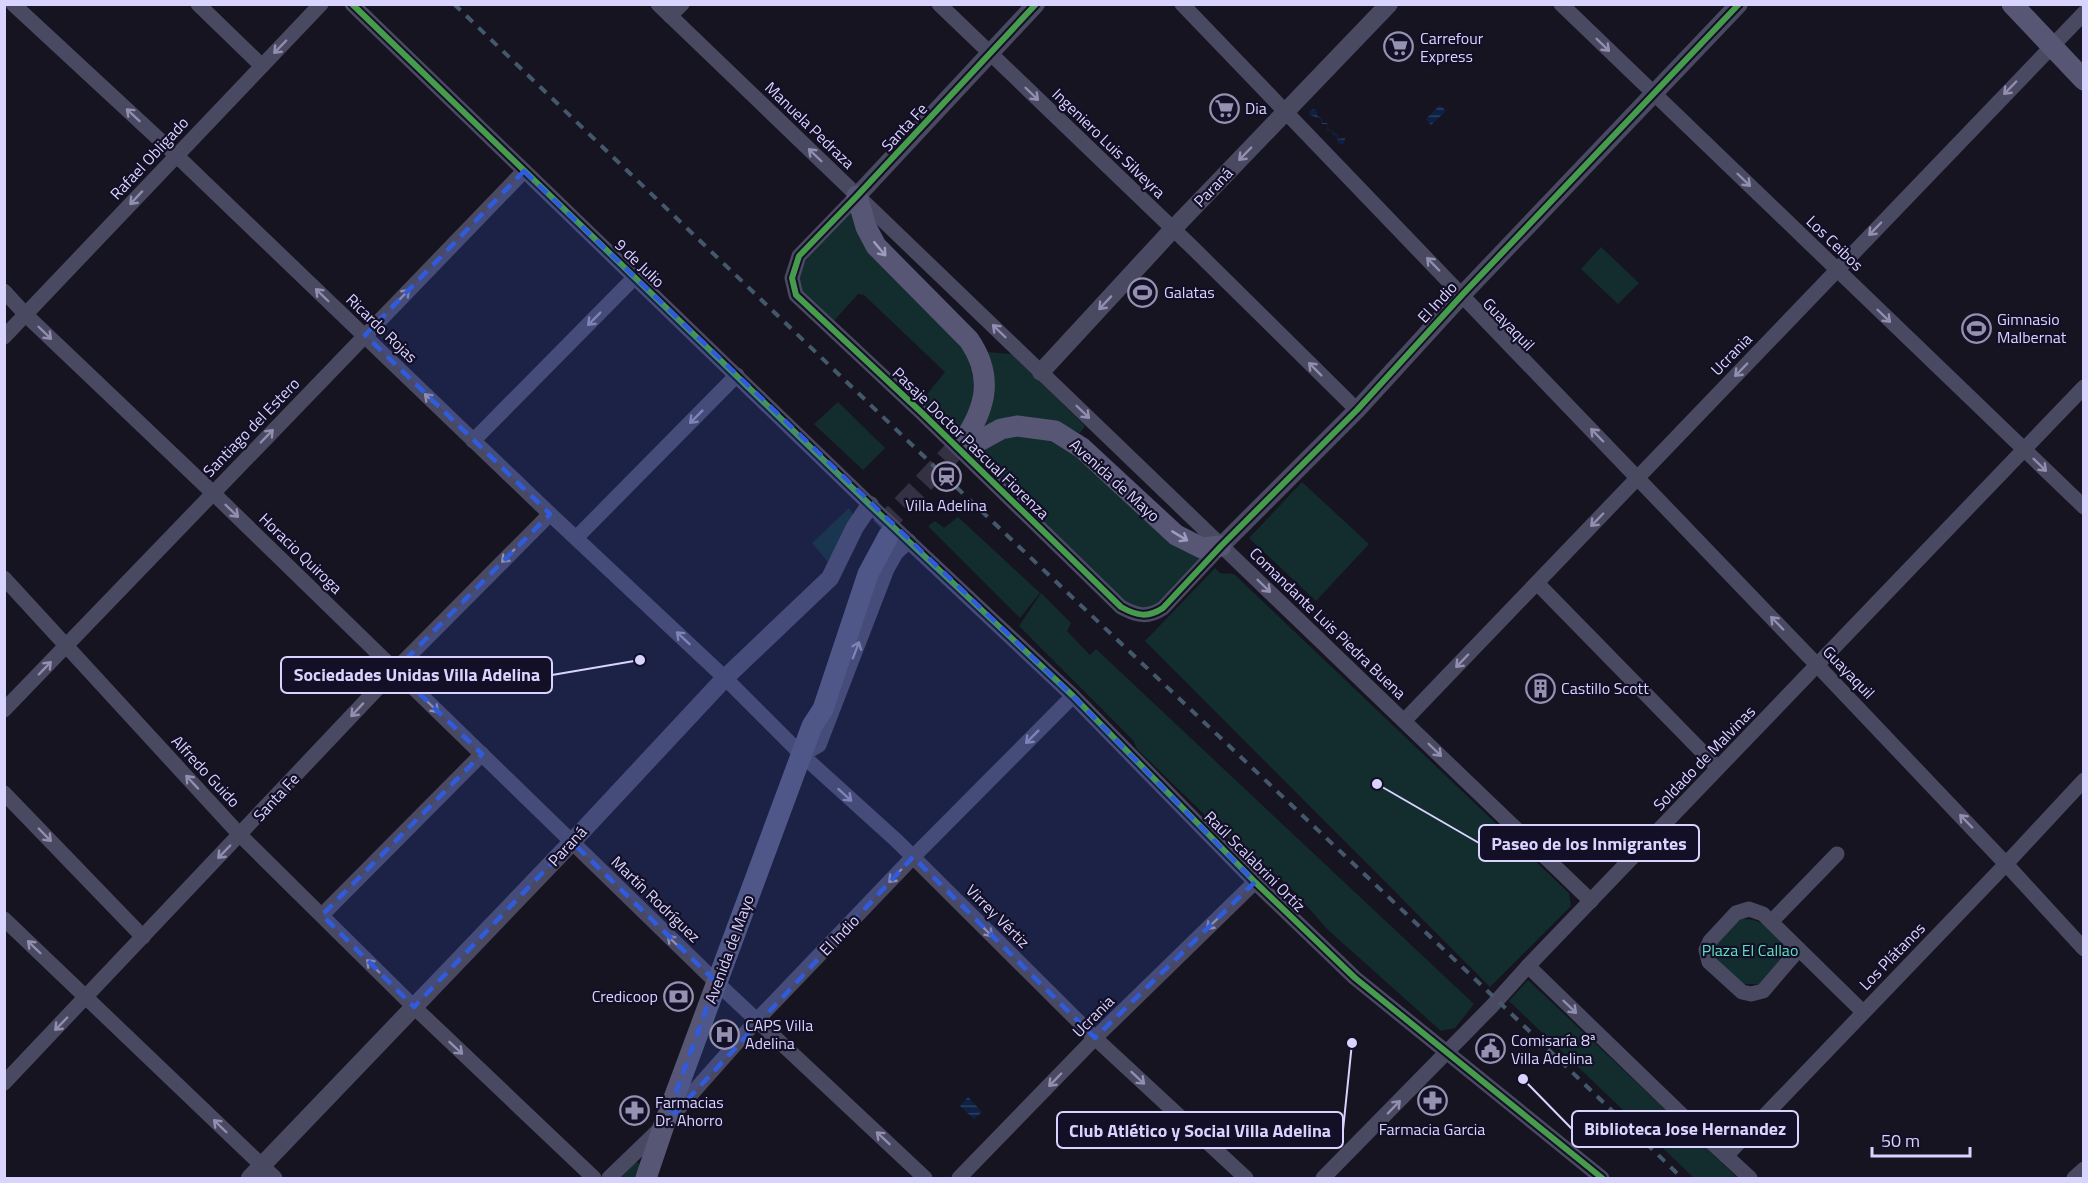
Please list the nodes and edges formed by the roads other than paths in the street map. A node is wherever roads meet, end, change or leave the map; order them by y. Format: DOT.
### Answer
graph roads {
  1 [pos="13,4"];
  2 [pos="198,4"];
  3 [pos="321,4"];
  4 [pos="352,4"];
  5 [pos="658,4"];
  6 [pos="682,4"];
  7 [pos="939,4"];
  8 [pos="1036,4"];
  9 [pos="1182,4"];
  10 [pos="1389,4"];
  11 [pos="1561,4"];
  12 [pos="1739,4"];
  13 [pos="2012,4"];
  14 [pos="2084,13"];
  15 [pos="670,16"];
  16 [pos="2051,46"];
  17 [pos="990,54"];
  18 [pos="262,66"];
  19 [pos="2084,80"];
  20 [pos="1654,94"];
  21 [pos="1286,112"];
  22 [pos="177,155"];
  23 [pos="524,171"];
  24 [pos="857,196"];
  25 [pos="1173,229"];
  26 [pos="794,268"];
  27 [pos="1837,270"];
  28 [pos="635,277"];
  29 [pos="4,291"];
  30 [pos="1463,294"];
  31 [pos="26,315"];
  32 [pos="364,335"];
  33 [pos="4,337"];
  34 [pos="1041,372"];
  35 [pos="736,375"];
  36 [pos="2084,387"];
  37 [pos="1357,410"];
  38 [pos="473,441"];
  39 [pos="2024,450"];
  40 [pos="1637,478"];
  41 [pos="213,492"];
  42 [pos="870,505"];
  43 [pos="2084,507"];
  44 [pos="550,514"];
  45 [pos="893,534"];
  46 [pos="576,538"];
  47 [pos="1221,546"];
  48 [pos="4,578"];
  49 [pos="1537,583"];
  50 [pos="1152,615"];
  51 [pos="66,646"];
  52 [pos="1817,665"];
  53 [pos="395,670"];
  54 [pos="725,678"];
  55 [pos="1073,696"];
  56 [pos="4,710"];
  57 [pos="1404,721"];
  58 [pos="482,754"];
  59 [pos="802,755"];
  60 [pos="1718,768"];
  61 [pos="2084,780"];
  62 [pos="4,793"];
  63 [pos="240,835"];
  64 [pos="572,842"];
  65 [pos="1837,854"];
  66 [pos="913,857"];
  67 [pos="2006,864"];
  68 [pos="1254,882"];
  69 [pos="1591,901"];
  70 [pos="322,915"];
  71 [pos="4,919"];
  72 [pos="1772,921"];
  73 [pos="143,937"];
  74 [pos="1799,949"];
  75 [pos="2084,949"];
  76 [pos="1528,966"];
  77 [pos="716,982"];
  78 [pos="86,997"];
  79 [pos="414,1007"];
  80 [pos="1863,1012"];
  81 [pos="757,1020"];
  82 [pos="1095,1038"];
  83 [pos="1446,1053"];
  84 [pos="4,1083"];
  85 [pos="664,1125"];
  86 [pos="1726,1156"];
  87 [pos="2084,1169"];
  88 [pos="262,1174"];
  89 [pos="1594,1176"];
  90 [pos="594,1179"];
  91 [pos="609,1179"];
  92 [pos="646,1179"];
  93 [pos="925,1179"];
  94 [pos="959,1179"];
  95 [pos="1246,1179"];
  96 [pos="1323,1179"];
  97 [pos="1750,1179"];
  98 [pos="2074,1179"];
  22 -- 1 [label="street, Ricardo Rojas, one-way"];
  2 -- 18 [label="street"];
  3 -- 18 [label="street, Rafael Obligado, one-way"];
  4 -- 23 [label="street, 9 de Julio"];
  5 -- 15 [label="street, Manuela Pedraza"];
  6 -- 15 [label="street"];
  7 -- 17 [label="street, Ingeniero Luis Silveyra"];
  8 -- 17 [label="street, Santa Fe"];
  9 -- 21 [label="street, Guayaquil"];
  10 -- 21 [label="street, Paraná"];
  11 -- 20 [label="street, Los Ceibos, one-way"];
  12 -- 20 [label="street, El Indio"];
  13 -- 16 [label="main road"];
  14 -- 16 [label="street, Ucrania"];
  24 -- 15 [label="street, Manuela Pedraza, one-way"];
  16 -- 19 [label="main road"];
  16 -- 27 [label="street, Ucrania, one-way"];
  17 -- 24 [label="street, Santa Fe"];
  17 -- 25 [label="street, Ingeniero Luis Silveyra, one-way"];
  18 -- 22 [label="street, Rafael Obligado"];
  20 -- 27 [label="street, Los Ceibos, one-way"];
  20 -- 30 [label="street, El Indio"];
  21 -- 25 [label="street, Paraná, one-way"];
  30 -- 21 [label="street, Guayaquil, one-way"];
  22 -- 31 [label="street, Rafael Obligado, one-way"];
  32 -- 22 [label="street, Ricardo Rojas, one-way"];
  23 -- 28 [label="street, 9 de Julio"];
  32 -- 23 [label="street, Santiago del Estero, one-way"];
  24 -- 26 [label="street, Santa Fe"];
  34 -- 24 [label="street, Manuela Pedraza, one-way"];
  24 -- 47 [label="main road, Avenida de Mayo, one-way"];
  25 -- 34 [label="street, Paraná, one-way"];
  37 -- 25 [label="street, Ingeniero Luis Silveyra, one-way"];
  26 -- 50 [label="street, Pasaje Doctor Pascual Fiorenza"];
  27 -- 39 [label="street, Los Ceibos, one-way"];
  27 -- 40 [label="street, Ucrania, one-way"];
  28 -- 35 [label="street, 9 de Julio"];
  28 -- 38 [label="street, one-way"];
  29 -- 31 [label="street, Horacio Quiroga"];
  30 -- 37 [label="street, El Indio"];
  40 -- 30 [label="street, Guayaquil, one-way"];
  31 -- 33 [label="street, Rafael Obligado"];
  31 -- 41 [label="street, Horacio Quiroga, one-way"];
  38 -- 32 [label="street, Ricardo Rojas, one-way"];
  41 -- 32 [label="street, Santiago del Estero, one-way"];
  34 -- 47 [label="street, Comandante Luis Piedra Buena, one-way"];
  35 -- 42 [label="street, 9 de Julio"];
  35 -- 46 [label="street, one-way"];
  36 -- 39 [label="street, Soldado de Malvinas"];
  37 -- 47 [label="street, El Indio"];
  38 -- 44 [label="street, Ricardo Rojas"];
  39 -- 43 [label="street, Los Ceibos, one-way"];
  39 -- 52 [label="street, Soldado de Malvinas"];
  40 -- 49 [label="street, Ucrania, one-way"];
  52 -- 40 [label="street, Guayaquil, one-way"];
  41 -- 51 [label="street, Santiago del Estero"];
  41 -- 53 [label="street, Horacio Quiroga, one-way"];
  42 -- 45 [label="street, 9 de Julio"];
  42 -- 54 [label="street, Paraná"];
  44 -- 46 [label="street, Ricardo Rojas"];
  44 -- 53 [label="street, Santa Fe, one-way"];
  45 -- 55 [label="street, Raúl Scalabrini Ortíz"];
  45 -- 59 [label="main road, Avenida de Mayo"];
  59 -- 45 [label="street, Avenida de Mayo, one-way"];
  54 -- 46 [label="street, Ricardo Rojas, one-way"];
  47 -- 50 [label="street, El Indio"];
  47 -- 57 [label="street, Comandante Luis Piedra Buena, one-way"];
  48 -- 51 [label="street, Alfredo Guido"];
  49 -- 57 [label="street, Ucrania, one-way"];
  49 -- 60 [label="street"];
  56 -- 51 [label="street, Santiago del Estero, one-way"];
  63 -- 51 [label="street, Alfredo Guido, one-way"];
  52 -- 60 [label="street, Soldado de Malvinas"];
  67 -- 52 [label="street, Guayaquil, one-way"];
  53 -- 58 [label="street, Horacio Quiroga, one-way"];
  53 -- 63 [label="street, Santa Fe, one-way"];
  54 -- 59 [label="street, Virrey Vértiz"];
  54 -- 64 [label="street, Paraná"];
  55 -- 66 [label="street, El Indio, one-way"];
  55 -- 68 [label="street, Raúl Scalabrini Ortíz"];
  57 -- 69 [label="street, Comandante Luis Piedra Buena, one-way"];
  58 -- 64 [label="street, Horacio Quiroga"];
  58 -- 70 [label="street"];
  59 -- 66 [label="street, Virrey Vértiz, one-way"];
  59 -- 77 [label="main road, Avenida de Mayo"];
  60 -- 69 [label="street, Soldado de Malvinas"];
  61 -- 67 [label="street, Los Plátanos"];
  62 -- 73 [label="street, one-way"];
  63 -- 70 [label="street, Alfredo Guido"];
  63 -- 73 [label="street, Santa Fe, one-way"];
  77 -- 64 [label="street, Martín Rodríguez, one-way"];
  64 -- 79 [label="street, Paraná"];
  65 -- 72 [label="street"];
  66 -- 81 [label="street, El Indio, one-way"];
  66 -- 82 [label="street, Virrey Vértiz, one-way"];
  67 -- 75 [label="street, Guayaquil"];
  67 -- 80 [label="street, Los Plátanos"];
  68 -- 82 [label="street, Ucrania, one-way"];
  68 -- 83 [label="street, Raúl Scalabrini Ortíz"];
  69 -- 76 [label="street, Soldado de Malvinas"];
  79 -- 70 [label="street, Alfredo Guido, one-way"];
  78 -- 71 [label="street, one-way"];
  72 -- 74 [label="street"];
  72 -- 74 [label="street"];
  73 -- 78 [label="street, Santa Fe"];
  74 -- 80 [label="street"];
  76 -- 83 [label="street, Soldado de Malvinas"];
  76 -- 86 [label="street, one-way"];
  77 -- 81 [label="street, Martín Rodríguez"];
  77 -- 85 [label="main road, Avenida de Mayo"];
  78 -- 84 [label="street, Santa Fe, one-way"];
  88 -- 78 [label="street, one-way"];
  79 -- 88 [label="street, Paraná"];
  79 -- 90 [label="street, Alfredo Guido, one-way"];
  80 -- 86 [label="street, Los Plátanos"];
  81 -- 85 [label="street, El Indio"];
  93 -- 81 [label="street, Martín Rodríguez, one-way"];
  82 -- 94 [label="street, Ucrania, one-way"];
  82 -- 95 [label="street, Virrey Vértiz, one-way"];
  83 -- 89 [label="street, Raúl Scalabrini Ortíz"];
  96 -- 83 [label="street, Soldado de Malvinas, one-way"];
  85 -- 91 [label="street, El Indio"];
  85 -- 92 [label="main road, Avenida de Mayo"];
  86 -- 97 [label="street"];
  87 -- 98 [label="street"];
}
